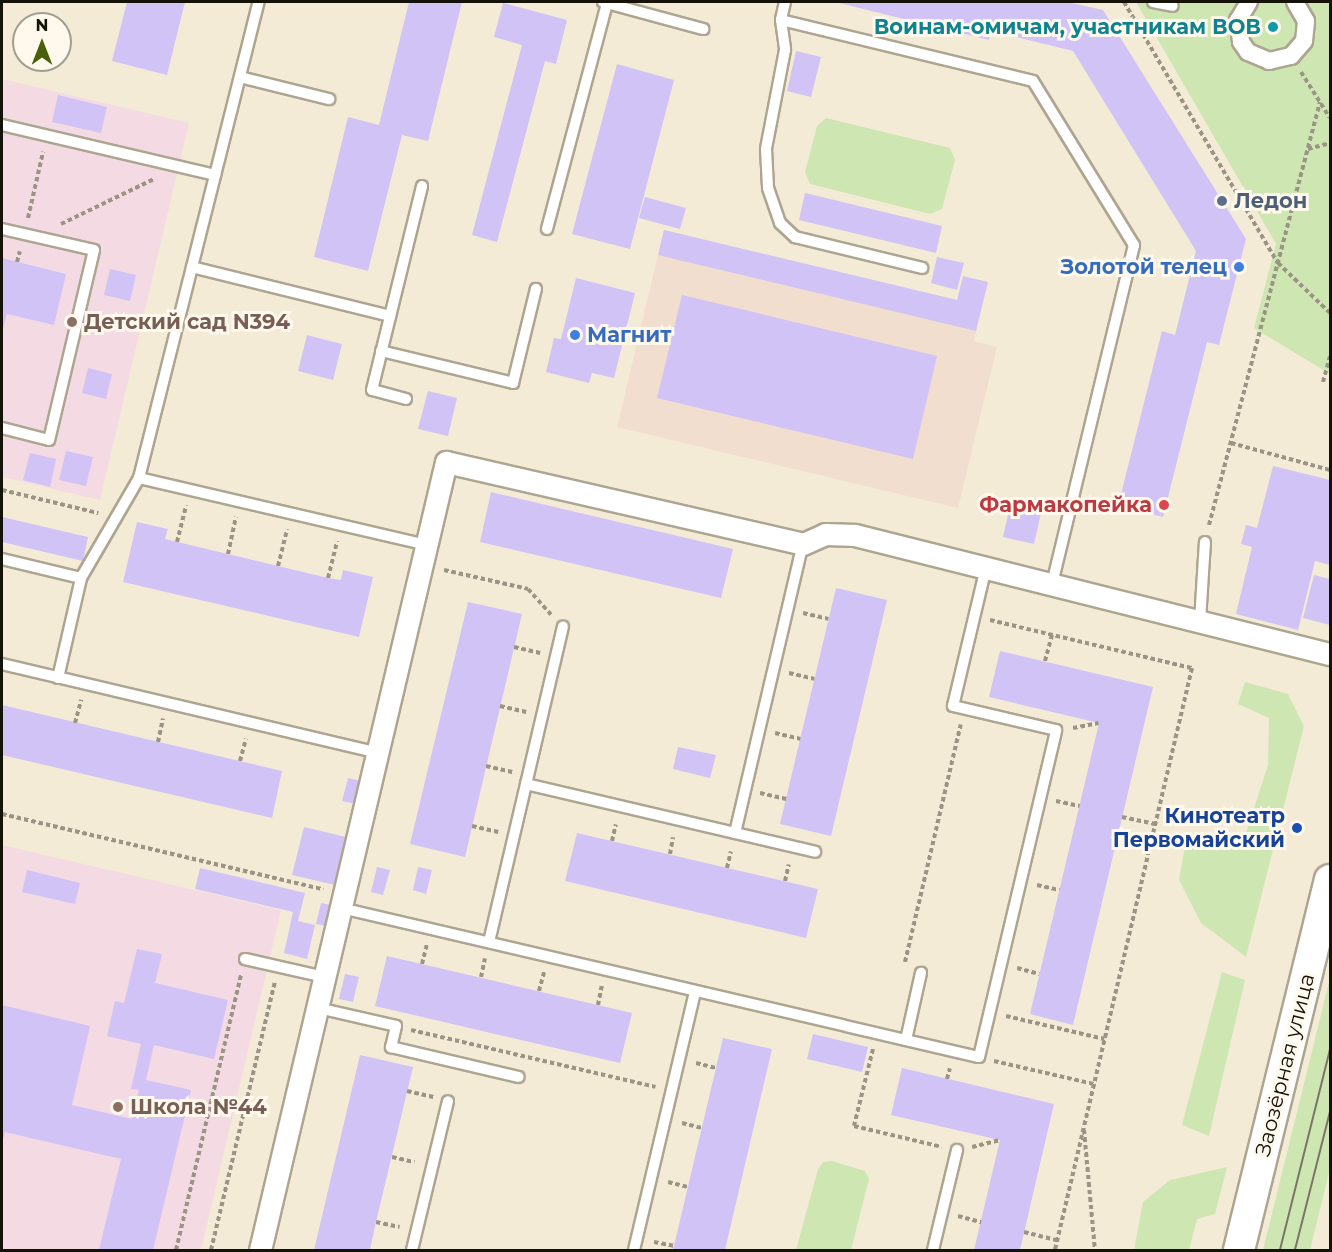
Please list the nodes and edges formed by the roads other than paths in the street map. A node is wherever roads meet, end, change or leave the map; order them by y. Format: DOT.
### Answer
graph roads {
  1 [pos="259,2"];
  2 [pos="605,2"];
  3 [pos="785,2"];
  4 [pos="1153,2"];
  5 [pos="1249,2"];
  6 [pos="1295,2"];
  7 [pos="1173,6"];
  8 [pos="781,20"];
  9 [pos="703,29"];
  10 [pos="240,77"];
  11 [pos="329,99"];
  12 [pos="2,125"];
  13 [pos="215,175"];
  14 [pos="422,186"];
  15 [pos="2,229"];
  16 [pos="547,229"];
  17 [pos="192,267"];
  18 [pos="922,268"];
  19 [pos="536,289"];
  20 [pos="390,316"];
  21 [pos="381,351"];
  22 [pos="406,399"];
  23 [pos="2,428"];
  24 [pos="139,478"];
  25 [pos="1205,542"];
  26 [pos="803,544"];
  27 [pos="424,555"];
  28 [pos="2,559"];
  29 [pos="986,567"];
  30 [pos="81,578"];
  31 [pos="1052,584"];
  32 [pos="1200,621"];
  33 [pos="563,627"];
  34 [pos="1330,654"];
  35 [pos="2,664"];
  36 [pos="57,678"];
  37 [pos="378,753"];
  38 [pos="527,780"];
  39 [pos="735,833"];
  40 [pos="815,852"];
  41 [pos="1330,880"];
  42 [pos="343,901"];
  43 [pos="489,942"];
  44 [pos="245,959"];
  45 [pos="921,973"];
  46 [pos="325,978"];
  47 [pos="695,991"];
  48 [pos="318,1008"];
  49 [pos="906,1040"];
  50 [pos="519,1077"];
  51 [pos="448,1101"];
  52 [pos="957,1150"];
  53 [pos="260,1251"];
  54 [pos="412,1251"];
  55 [pos="634,1251"];
  56 [pos="933,1251"];
  57 [pos="1239,1251"];
  1 -- 10 [label="lane"];
  2 -- 9 [label="lane"];
  2 -- 16 [label="lane"];
  3 -- 8 [label="lane"];
  4 -- 7 [label="lane"];
  5 -- 6 [label="street"];
  8 -- 18 [label="lane"];
  8 -- 31 [label="lane"];
  10 -- 11 [label="lane"];
  10 -- 13 [label="lane"];
  12 -- 13 [label="lane"];
  13 -- 17 [label="lane"];
  14 -- 20 [label="lane"];
  15 -- 23 [label="lane"];
  17 -- 20 [label="lane"];
  17 -- 24 [label="lane"];
  19 -- 21 [label="lane"];
  20 -- 21 [label="lane"];
  21 -- 22 [label="lane"];
  24 -- 27 [label="lane"];
  24 -- 30 [label="lane"];
  25 -- 32 [label="lane"];
  26 -- 27 [label="street"];
  26 -- 29 [label="street"];
  26 -- 39 [label="lane"];
  27 -- 37 [label="street"];
  28 -- 30 [label="lane"];
  29 -- 31 [label="street"];
  29 -- 49 [label="lane"];
  30 -- 36 [label="lane"];
  31 -- 32 [label="street"];
  32 -- 34 [label="street"];
  33 -- 38 [label="lane"];
  35 -- 36 [label="lane"];
  36 -- 37 [label="lane"];
  37 -- 42 [label="street"];
  38 -- 39 [label="lane"];
  38 -- 43 [label="lane"];
  39 -- 40 [label="lane"];
  41 -- 57 [label="main road, Заозёрная улица"];
  42 -- 43 [label="lane"];
  42 -- 46 [label="street"];
  43 -- 47 [label="lane"];
  44 -- 46 [label="lane"];
  45 -- 49 [label="lane"];
  46 -- 48 [label="street"];
  47 -- 49 [label="lane"];
  47 -- 55 [label="lane"];
  48 -- 50 [label="lane"];
  48 -- 53 [label="street"];
  51 -- 54 [label="lane"];
  52 -- 56 [label="lane"];
}
